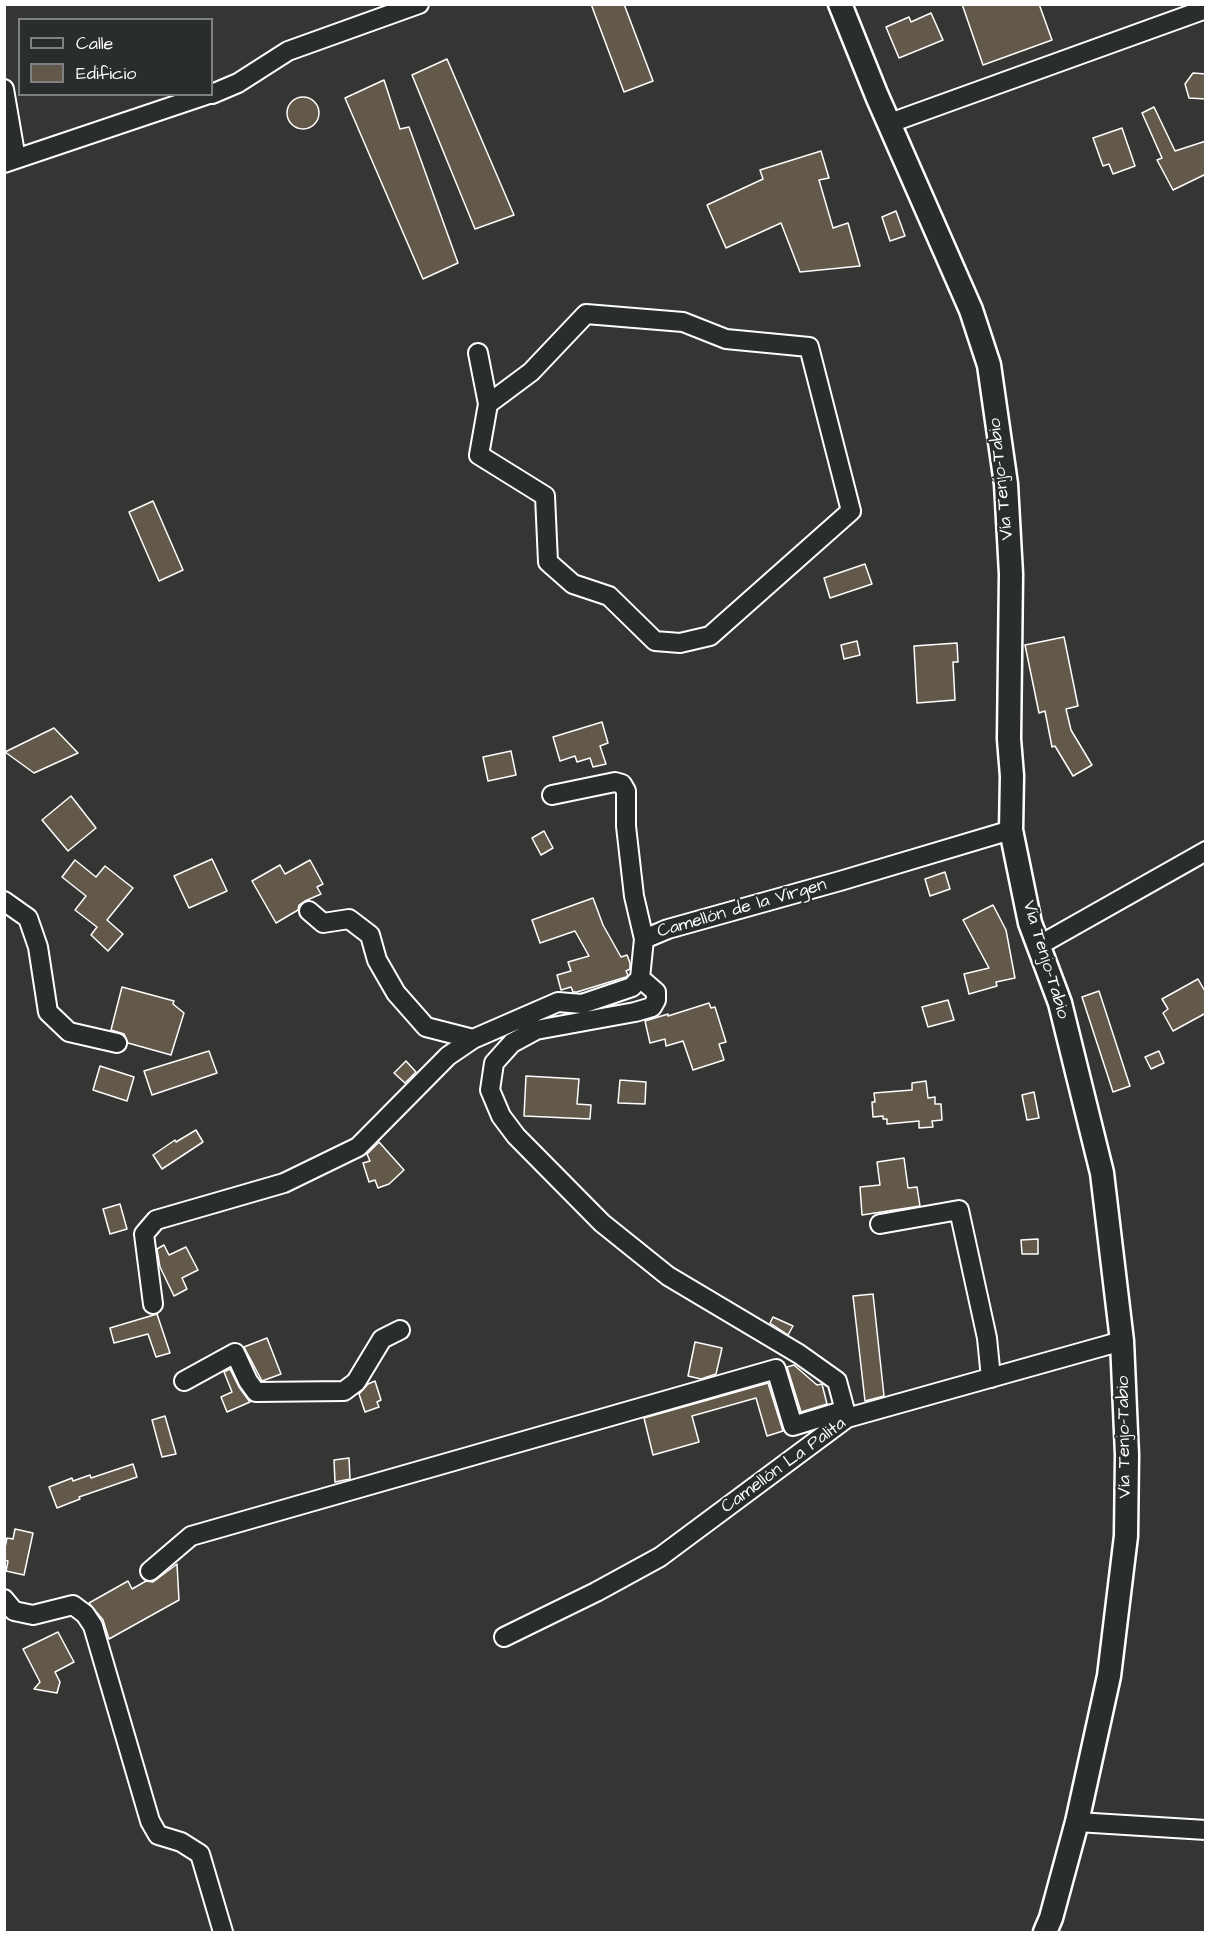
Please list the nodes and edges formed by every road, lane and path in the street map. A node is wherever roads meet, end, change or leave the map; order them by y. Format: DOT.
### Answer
graph roads {
  1 [pos="419,4"];
  2 [pos="840,4"];
  3 [pos="1206,9"];
  4 [pos="4,89"];
  5 [pos="213,93"];
  6 [pos="204,96"];
  7 [pos="890,123"];
  8 [pos="10,161"];
  9 [pos="478,353"];
  10 [pos="488,404"];
  11 [pos="552,795"];
  12 [pos="1011,830"];
  13 [pos="1206,851"];
  14 [pos="4,901"];
  15 [pos="309,911"];
  16 [pos="644,939"];
  17 [pos="1038,946"];
  18 [pos="640,978"];
  19 [pos="473,1039"];
  20 [pos="117,1044"];
  21 [pos="880,1224"];
  22 [pos="153,1304"];
  23 [pos="400,1330"];
  24 [pos="1122,1341"];
  25 [pos="991,1378"];
  26 [pos="184,1381"];
  27 [pos="846,1414"];
  28 [pos="150,1571"];
  29 [pos="4,1599"];
  30 [pos="504,1636"];
  31 [pos="1077,1822"];
  32 [pos="1206,1830"];
  33 [pos="223,1932"];
  34 [pos="1045,1932"];
  1 -- 5 [label="street"];
  2 -- 7 [label="main road, Vía Tenjo-Tabio"];
  3 -- 7 [label="street"];
  4 -- 8 [label="street"];
  6 -- 8 [label="street"];
  7 -- 12 [label="main road, Vía Tenjo-Tabio"];
  9 -- 10 [label="street"];
  10 -- 10 [label="street"];
  11 -- 16 [label="street"];
  12 -- 16 [label="street, Camellón de la Virgen"];
  12 -- 17 [label="main road, Vía Tenjo-Tabio"];
  13 -- 17 [label="street"];
  14 -- 20 [label="street"];
  15 -- 19 [label="street"];
  16 -- 18 [label="street, Camellón de la Virgen"];
  17 -- 24 [label="main road, Vía Tenjo-Tabio"];
  18 -- 19 [label="street"];
  18 -- 27 [label="street"];
  19 -- 22 [label="street"];
  21 -- 25 [label="street"];
  23 -- 26 [label="street"];
  24 -- 25 [label="street, Camellón La Palita"];
  24 -- 31 [label="main road, Vía Tenjo-Tabio"];
  25 -- 27 [label="street, Camellón La Palita"];
  27 -- 28 [label="street"];
  27 -- 30 [label="street, Camellón La Palita"];
  29 -- 33 [label="street"];
  31 -- 32 [label="street"];
  31 -- 34 [label="main road, Vía Tenjo-Tabio"];
}
